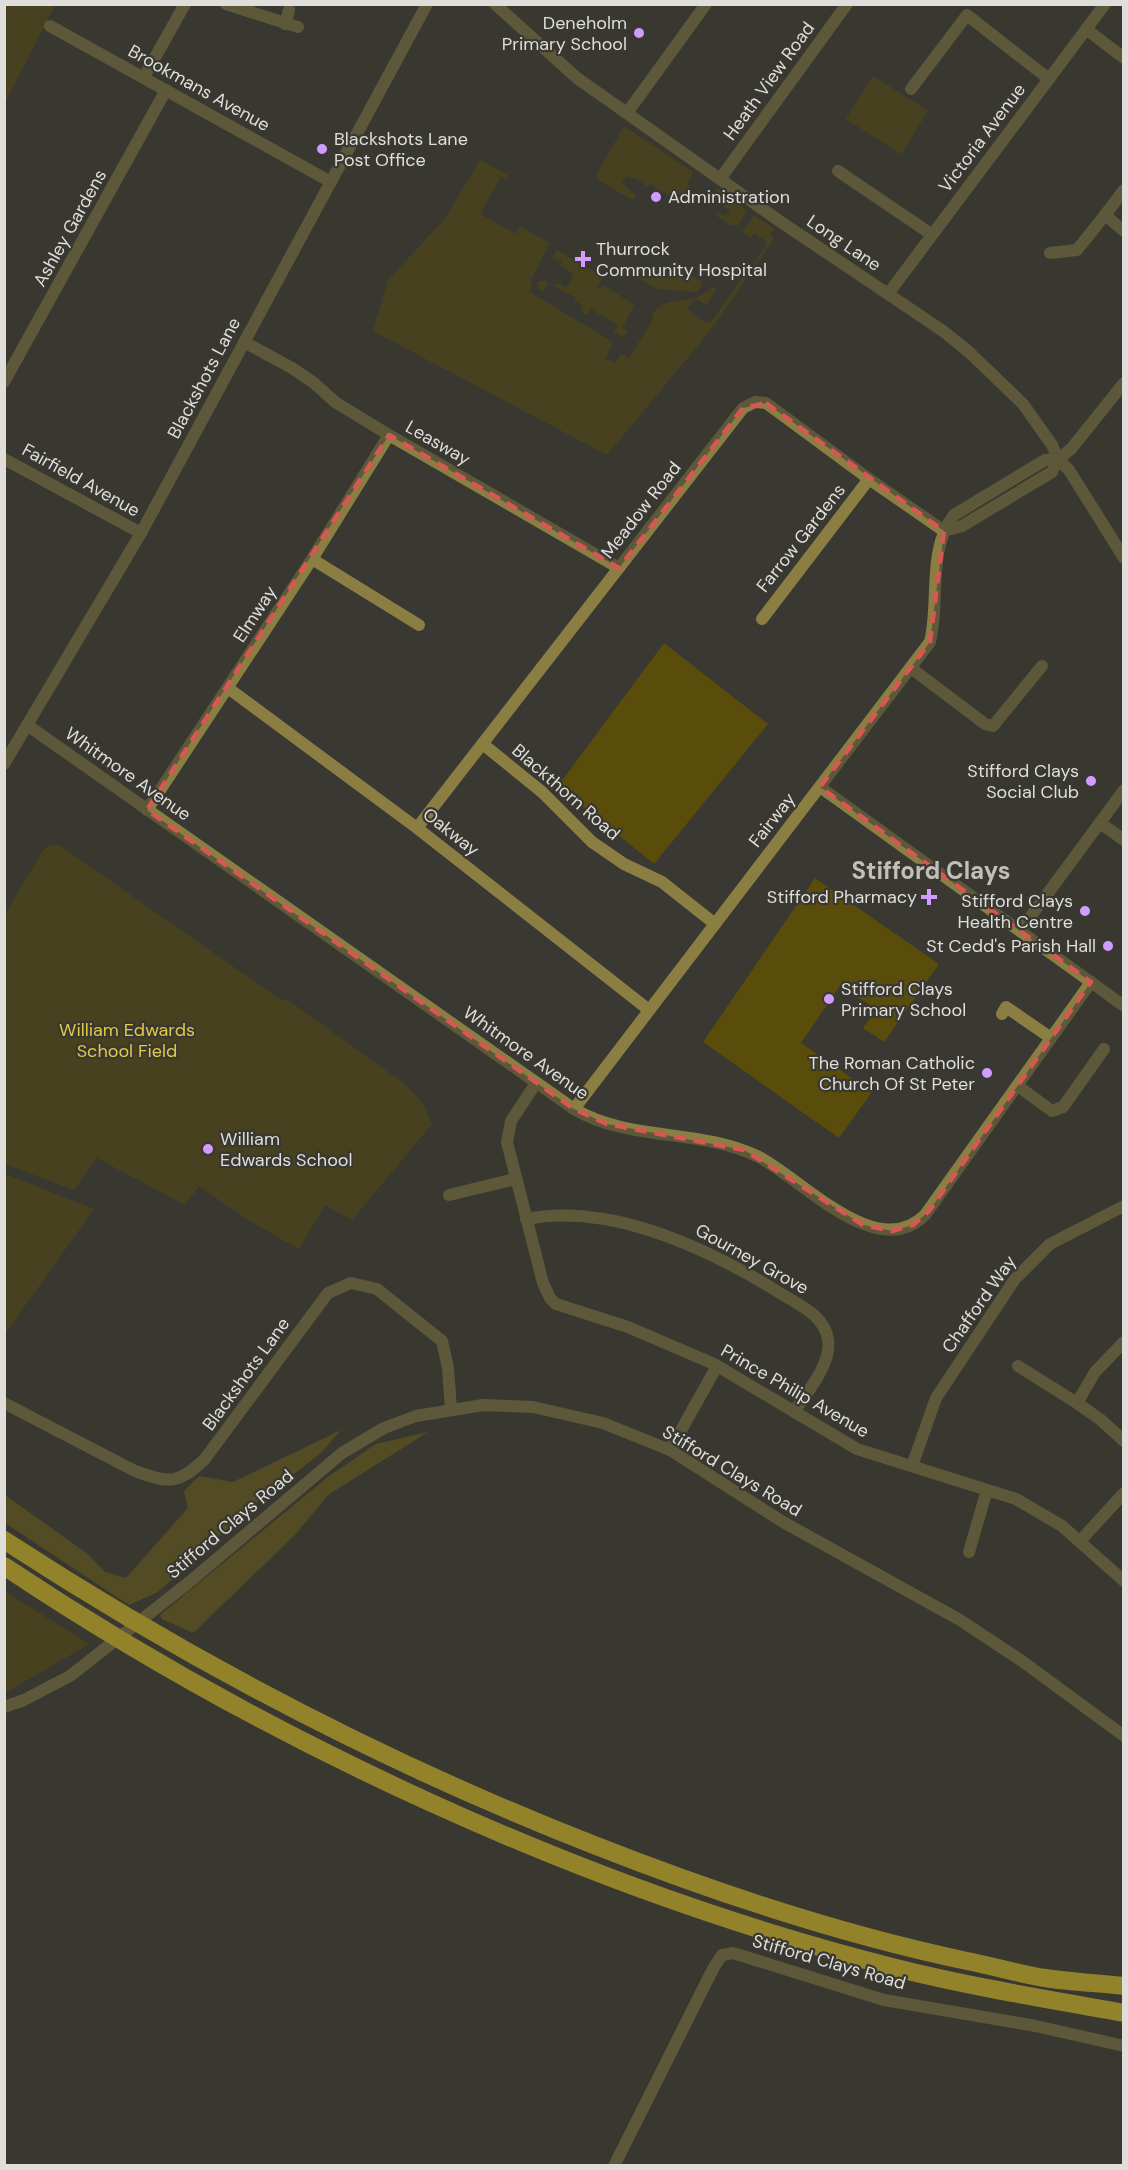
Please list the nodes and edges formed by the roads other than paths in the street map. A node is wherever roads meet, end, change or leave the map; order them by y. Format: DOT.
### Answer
graph roads {
  1 [pos="185,4"];
  2 [pos="226,4"];
  3 [pos="427,4"];
  4 [pos="495,4"];
  5 [pos="706,4"];
  6 [pos="847,4"];
  7 [pos="1105,4"];
  8 [pos="289,10"];
  9 [pos="285,24"];
  10 [pos="50,26"];
  11 [pos="298,27"];
  12 [pos="1086,29"];
  13 [pos="1124,58"];
  14 [pos="144,77"];
  15 [pos="1050,79"];
  16 [pos="911,89"];
  17 [pos="166,90"];
  18 [pos="627,113"];
  19 [pos="838,171"];
  20 [pos="720,179"];
  21 [pos="331,182"];
  22 [pos="1124,190"];
  23 [pos="1106,215"];
  24 [pos="1124,231"];
  25 [pos="932,234"];
  26 [pos="1050,253"];
  27 [pos="888,294"];
  28 [pos="244,342"];
  29 [pos="4,382"];
  30 [pos="1124,383"];
  31 [pos="389,435"];
  32 [pos="4,459"];
  33 [pos="1058,459"];
  34 [pos="869,479"];
  35 [pos="945,531"];
  36 [pos="141,533"];
  37 [pos="1124,558"];
  38 [pos="312,559"];
  39 [pos="619,568"];
  40 [pos="762,619"];
  41 [pos="419,625"];
  42 [pos="1042,666"];
  43 [pos="911,668"];
  44 [pos="228,688"];
  45 [pos="27,725"];
  46 [pos="484,745"];
  47 [pos="4,764"];
  48 [pos="820,787"];
  49 [pos="1124,790"];
  50 [pos="147,810"];
  51 [pos="1100,823"];
  52 [pos="417,828"];
  53 [pos="1124,840"];
  54 [pos="715,924"];
  55 [pos="1020,931"];
  56 [pos="1091,982"];
  57 [pos="1124,1006"];
  58 [pos="649,1010"];
  59 [pos="1002,1014"];
  60 [pos="1051,1038"];
  61 [pos="1104,1049"];
  62 [pos="536,1083"];
  63 [pos="1018,1086"];
  64 [pos="573,1109"];
  65 [pos="515,1179"];
  66 [pos="449,1195"];
  67 [pos="1124,1206"];
  68 [pos="526,1220"];
  69 [pos="1124,1342"];
  70 [pos="717,1366"];
  71 [pos="1017,1366"];
  72 [pos="4,1403"];
  73 [pos="1077,1403"];
  74 [pos="451,1409"];
  75 [pos="794,1412"];
  76 [pos="1124,1441"];
  77 [pos="670,1450"];
  78 [pos="912,1467"];
  79 [pos="987,1490"];
  80 [pos="1124,1494"];
  81 [pos="4,1540"];
  82 [pos="1080,1541"];
  83 [pos="969,1552"];
  84 [pos="4,1566"];
  85 [pos="1124,1581"];
  86 [pos="4,1707"];
  87 [pos="1124,1736"];
  88 [pos="1124,1976"];
  89 [pos="1043,1977"];
  90 [pos="1124,1986"];
  91 [pos="1028,1996"];
  92 [pos="1124,2008"];
  93 [pos="1124,2013"];
  94 [pos="1124,2046"];
  95 [pos="614,2166"];
  1 -- 14 [label="street"];
  2 -- 9 [label="street"];
  3 -- 21 [label="street, Blackshots Lane"];
  4 -- 18 [label="street, Long Lane"];
  5 -- 18 [label="street"];
  6 -- 20 [label="street, Heath View Road"];
  7 -- 12 [label="street, Victoria Avenue"];
  8 -- 9 [label="street"];
  9 -- 11 [label="street"];
  10 -- 14 [label="street, Brookmans Avenue"];
  12 -- 13 [label="street"];
  12 -- 15 [label="street, Victoria Avenue"];
  14 -- 17 [label="street, Brookmans Avenue"];
  15 -- 16 [label="street"];
  15 -- 25 [label="street, Victoria Avenue"];
  17 -- 21 [label="street, Brookmans Avenue"];
  17 -- 29 [label="street, Ashley Gardens"];
  18 -- 20 [label="street, Long Lane"];
  19 -- 25 [label="street"];
  20 -- 27 [label="street, Long Lane"];
  21 -- 28 [label="street, Blackshots Lane"];
  22 -- 23 [label="street"];
  23 -- 24 [label="street"];
  23 -- 26 [label="street"];
  25 -- 27 [label="street, Victoria Avenue"];
  27 -- 33 [label="street, Long Lane"];
  28 -- 31 [label="street, Leasway"];
  28 -- 36 [label="street, Blackshots Lane"];
  30 -- 33 [label="street"];
  31 -- 38 [label="street, Elmway"];
  31 -- 39 [label="street, Leasway"];
  32 -- 36 [label="street, Fairfield Avenue"];
  33 -- 35 [label="street"];
  33 -- 37 [label="street, Long Lane"];
  34 -- 35 [label="street, Meadow Road"];
  34 -- 39 [label="street, Meadow Road"];
  34 -- 40 [label="street, Farrow Gardens"];
  35 -- 43 [label="street, Fairway"];
  36 -- 45 [label="street, Blackshots Lane"];
  38 -- 41 [label="street"];
  38 -- 44 [label="street, Elmway"];
  39 -- 46 [label="street, Meadow Road"];
  42 -- 43 [label="street"];
  43 -- 48 [label="street, Fairway"];
  44 -- 50 [label="street, Elmway"];
  44 -- 52 [label="street, Oakway"];
  45 -- 47 [label="street, Blackshots Lane"];
  45 -- 50 [label="street, Whitmore Avenue"];
  46 -- 52 [label="street, Meadow Road"];
  46 -- 54 [label="street, Blackthorn Road"];
  48 -- 54 [label="street, Fairway"];
  48 -- 55 [label="street"];
  49 -- 51 [label="street"];
  50 -- 62 [label="street, Whitmore Avenue"];
  51 -- 53 [label="street"];
  51 -- 55 [label="street"];
  52 -- 58 [label="street, Oakway"];
  54 -- 58 [label="street, Fairway"];
  55 -- 56 [label="street"];
  56 -- 57 [label="street"];
  56 -- 60 [label="street, Whitmore Avenue"];
  58 -- 64 [label="street, Fairway"];
  59 -- 60 [label="street"];
  60 -- 63 [label="street, Whitmore Avenue"];
  61 -- 63 [label="street"];
  62 -- 64 [label="street, Whitmore Avenue"];
  62 -- 65 [label="street, Prince Philip Avenue"];
  63 -- 64 [label="street, Whitmore Avenue"];
  65 -- 66 [label="street"];
  65 -- 68 [label="street, Prince Philip Avenue"];
  67 -- 78 [label="street, Chafford Way"];
  68 -- 70 [label="street, Prince Philip Avenue"];
  68 -- 75 [label="street, Gourney Grove"];
  69 -- 73 [label="street"];
  70 -- 75 [label="street, Prince Philip Avenue"];
  70 -- 77 [label="street"];
  71 -- 73 [label="street"];
  72 -- 74 [label="street, Blackshots Lane"];
  73 -- 76 [label="street"];
  74 -- 77 [label="street, Stifford Clays Road"];
  74 -- 86 [label="street, Stifford Clays Road"];
  75 -- 78 [label="street, Prince Philip Avenue"];
  77 -- 87 [label="street, Stifford Clays Road"];
  78 -- 79 [label="street, Prince Philip Avenue"];
  79 -- 82 [label="street, Prince Philip Avenue"];
  79 -- 83 [label="street"];
  80 -- 82 [label="street"];
  81 -- 89 [label="highway"];
  82 -- 85 [label="street, Prince Philip Avenue"];
  84 -- 91 [label="highway"];
  88 -- 89 [label="highway"];
  89 -- 90 [label="highway"];
  91 -- 92 [label="highway"];
  91 -- 93 [label="highway"];
  94 -- 95 [label="street, Stifford Clays Road"];
}
